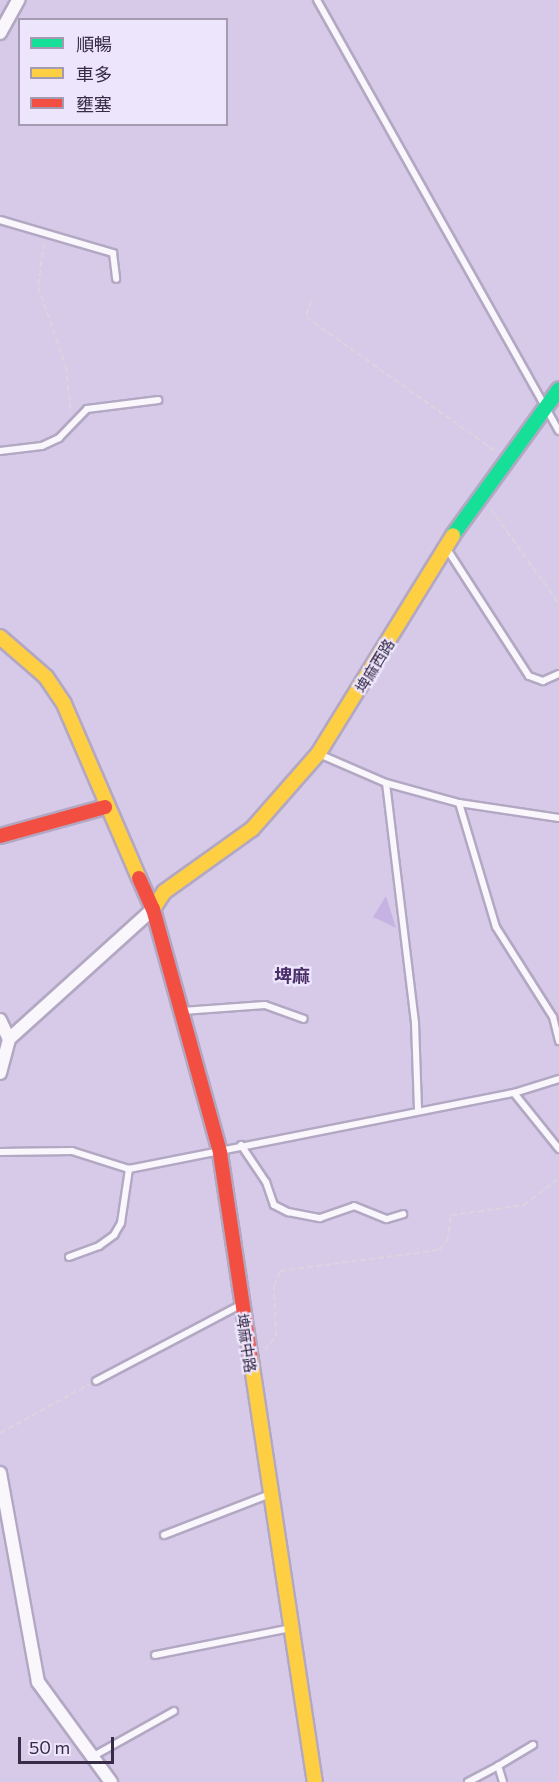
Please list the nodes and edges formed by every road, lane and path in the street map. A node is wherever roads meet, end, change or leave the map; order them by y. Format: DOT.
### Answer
graph roads {
  1 [pos="18,0"];
  2 [pos="317,0"];
  3 [pos="0,33"];
  4 [pos="0,220"];
  5 [pos="45,234"];
  6 [pos="116,279"];
  7 [pos="311,301"];
  8 [pos="559,389"];
  9 [pos="158,400"];
  10 [pos="546,406"];
  11 [pos="73,422"];
  12 [pos="559,432"];
  13 [pos="0,451"];
  14 [pos="505,458"];
  15 [pos="480,497"];
  16 [pos="445,546"];
  17 [pos="559,604"];
  18 [pos="0,638"];
  19 [pos="559,674"];
  20 [pos="318,754"];
  21 [pos="386,783"];
  22 [pos="459,803"];
  23 [pos="105,807"];
  24 [pos="559,818"];
  25 [pos="0,836"];
  26 [pos="153,909"];
  27 [pos="181,1011"];
  28 [pos="304,1019"];
  29 [pos="0,1020"];
  30 [pos="9,1039"];
  31 [pos="559,1041"];
  32 [pos="0,1073"];
  33 [pos="559,1079"];
  34 [pos="514,1093"];
  35 [pos="418,1109"];
  36 [pos="240,1145"];
  37 [pos="559,1149"];
  38 [pos="0,1152"];
  39 [pos="220,1153"];
  40 [pos="129,1169"];
  41 [pos="559,1178"];
  42 [pos="403,1214"];
  43 [pos="69,1257"];
  44 [pos="240,1305"];
  45 [pos="248,1358"];
  46 [pos="96,1381"];
  47 [pos="0,1434"];
  48 [pos="0,1473"];
  49 [pos="271,1493"];
  50 [pos="164,1535"];
  51 [pos="292,1628"];
  52 [pos="155,1654"];
  53 [pos="174,1711"];
  54 [pos="532,1745"];
  55 [pos="91,1758"];
  56 [pos="498,1766"];
  57 [pos="111,1782"];
  58 [pos="315,1782"];
  59 [pos="468,1782"];
  60 [pos="503,1782"];
  1 -- 3 [label="street"];
  2 -- 10 [label="lane"];
  4 -- 5 [label="lane"];
  5 -- 6 [label="lane"];
  5 -- 11 [label="path"];
  7 -- 14 [label="path"];
  8 -- 10 [label="street, 埤麻西路"];
  9 -- 11 [label="lane"];
  10 -- 12 [label="lane"];
  10 -- 14 [label="street, 埤麻西路"];
  11 -- 13 [label="lane"];
  14 -- 15 [label="street, 埤麻西路"];
  15 -- 16 [label="street, 埤麻西路"];
  15 -- 17 [label="path"];
  16 -- 19 [label="lane"];
  16 -- 20 [label="street, 埤麻西路"];
  18 -- 23 [label="street, 埤麻中路"];
  20 -- 21 [label="lane"];
  20 -- 26 [label="street, 埤麻西路"];
  21 -- 22 [label="lane"];
  21 -- 35 [label="lane"];
  22 -- 24 [label="lane"];
  22 -- 31 [label="lane"];
  23 -- 25 [label="street"];
  23 -- 26 [label="street, 埤麻中路"];
  26 -- 27 [label="street, 埤麻中路"];
  26 -- 30 [label="street"];
  27 -- 28 [label="lane"];
  27 -- 39 [label="street, 埤麻中路"];
  29 -- 30 [label="street"];
  30 -- 32 [label="street"];
  33 -- 34 [label="lane"];
  34 -- 35 [label="lane"];
  34 -- 37 [label="lane"];
  35 -- 36 [label="lane"];
  36 -- 39 [label="lane"];
  36 -- 42 [label="lane"];
  38 -- 40 [label="lane"];
  39 -- 40 [label="lane"];
  39 -- 44 [label="street, 埤麻中路"];
  40 -- 43 [label="lane"];
  41 -- 45 [label="path"];
  44 -- 45 [label="street, 埤麻中路"];
  44 -- 46 [label="lane"];
  45 -- 49 [label="street, 埤麻中路"];
  46 -- 47 [label="path"];
  48 -- 55 [label="street"];
  49 -- 50 [label="lane"];
  49 -- 51 [label="street, 埤麻中路"];
  51 -- 52 [label="lane"];
  51 -- 58 [label="street, 埤麻中路"];
  53 -- 55 [label="lane"];
  54 -- 56 [label="lane"];
  55 -- 57 [label="street"];
  56 -- 59 [label="lane"];
  56 -- 60 [label="lane"];
}
